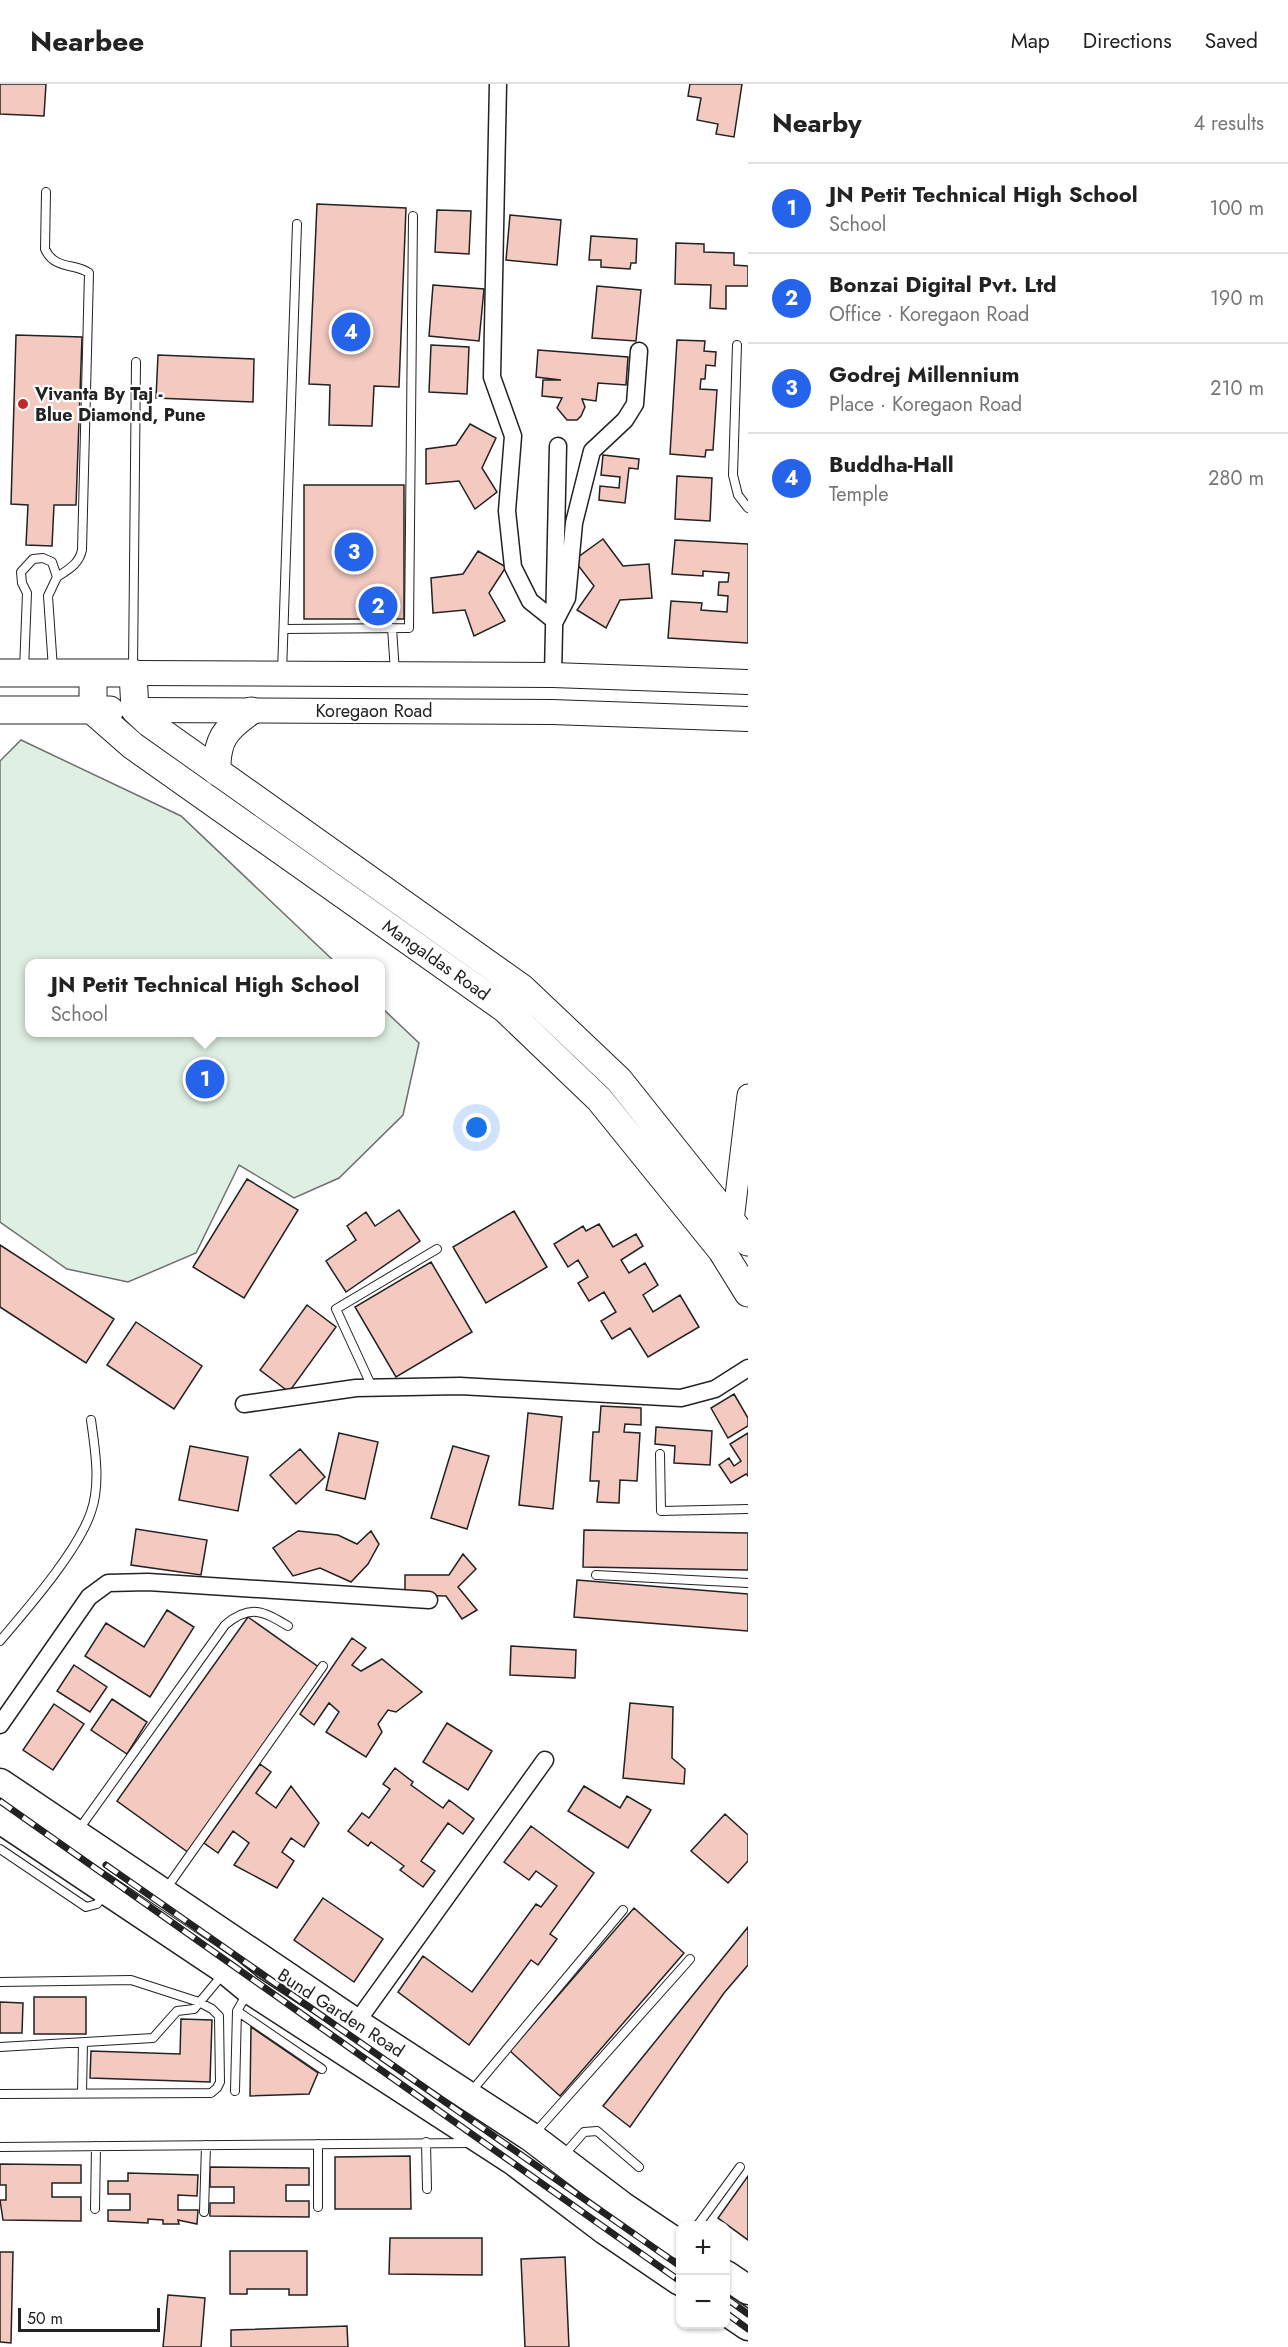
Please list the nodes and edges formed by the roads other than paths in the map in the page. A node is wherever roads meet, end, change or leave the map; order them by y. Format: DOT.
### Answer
graph roads {
  1 [pos="498,84"];
  2 [pos="46,192"];
  3 [pos="413,216"];
  4 [pos="297,224"];
  5 [pos="737,345"];
  6 [pos="639,351"];
  7 [pos="136,362"];
  8 [pos="558,446"];
  9 [pos="748,508"];
  10 [pos="57,577"];
  11 [pos="555,621"];
  12 [pos="392,628"];
  13 [pos="284,629"];
  14 [pos="12,673"];
  15 [pos="133,673"];
  16 [pos="282,673"];
  17 [pos="54,674"];
  18 [pos="93,674"];
  19 [pos="395,674"];
  20 [pos="553,675"];
  21 [pos="748,682"];
  22 [pos="0,710"];
  23 [pos="135,710"];
  24 [pos="93,711"];
  25 [pos="251,711"];
  26 [pos="748,719"];
  27 [pos="217,772"];
  28 [pos="748,1095"];
  29 [pos="744,1151"];
  30 [pos="740,1231"];
  31 [pos="711,1238"];
  32 [pos="437,1249"];
  33 [pos="748,1293"];
  34 [pos="748,1368"];
  35 [pos="372,1388"];
  36 [pos="244,1404"];
  37 [pos="91,1420"];
  38 [pos="660,1454"];
  39 [pos="748,1509"];
  40 [pos="596,1575"];
  41 [pos="748,1582"];
  42 [pos="429,1600"];
  43 [pos="288,1626"];
  44 [pos="0,1641"];
  45 [pos="323,1666"];
  46 [pos="0,1725"];
  47 [pos="545,1760"];
  48 [pos="0,1783"];
  49 [pos="0,1820"];
  50 [pos="75,1834"];
  51 [pos="0,1849"];
  52 [pos="106,1892"];
  53 [pos="163,1894"];
  54 [pos="623,1910"];
  55 [pos="690,1959"];
  56 [pos="226,1970"];
  57 [pos="0,1982"];
  58 [pos="243,2000"];
  59 [pos="199,2002"];
  60 [pos="356,2023"];
  61 [pos="83,2043"];
  62 [pos="0,2047"];
  63 [pos="322,2069"];
  64 [pos="235,2091"];
  65 [pos="82,2093"];
  66 [pos="0,2094"];
  67 [pos="468,2095"];
  68 [pos="531,2137"];
  69 [pos="426,2142"];
  70 [pos="486,2143"];
  71 [pos="318,2144"];
  72 [pos="206,2145"];
  73 [pos="96,2146"];
  74 [pos="0,2148"];
  75 [pos="561,2159"];
  76 [pos="639,2167"];
  77 [pos="740,2168"];
  78 [pos="427,2189"];
  79 [pos="318,2207"];
  80 [pos="95,2209"];
  81 [pos="204,2212"];
  82 [pos="701,2221"];
  83 [pos="676,2242"];
  84 [pos="676,2278"];
  85 [pos="730,2278"];
  86 [pos="748,2290"];
  87 [pos="730,2314"];
  88 [pos="748,2326"];
  1 -- 11 [label="street"];
  2 -- 10 [label="lane"];
  3 -- 12 [label="lane"];
  4 -- 13 [label="lane"];
  5 -- 9 [label="lane"];
  6 -- 11 [label="street"];
  7 -- 15 [label="lane"];
  8 -- 11 [label="street"];
  10 -- 14 [label="lane"];
  10 -- 17 [label="lane"];
  11 -- 20 [label="street"];
  12 -- 13 [label="lane"];
  12 -- 19 [label="lane"];
  13 -- 16 [label="lane"];
  14 -- 17 [label="main road, Koregaon Road"];
  15 -- 16 [label="main road, Koregaon Road"];
  15 -- 18 [label="main road, Koregaon Road"];
  15 -- 23 [label="main road"];
  16 -- 19 [label="main road, Koregaon Road"];
  17 -- 18 [label="main road, Koregaon Road"];
  18 -- 24 [label="main road"];
  19 -- 20 [label="main road, Koregaon Road"];
  20 -- 21 [label="main road, Koregaon Road"];
  22 -- 24 [label="main road, Koregaon Road"];
  23 -- 24 [label="main road, Koregaon Road"];
  23 -- 25 [label="main road, Koregaon Road"];
  23 -- 27 [label="main road, Mangaldas Road"];
  24 -- 31 [label="main road, Mangaldas Road"];
  25 -- 26 [label="main road, Koregaon Road"];
  25 -- 27 [label="main road"];
  27 -- 30 [label="main road, Mangaldas Road"];
  28 -- 29 [label="street"];
  29 -- 30 [label="street"];
  30 -- 31 [label="street"];
  31 -- 33 [label="main road, Mangaldas Road"];
  32 -- 35 [label="lane"];
  34 -- 35 [label="street"];
  35 -- 36 [label="street"];
  37 -- 44 [label="lane"];
  38 -- 39 [label="lane"];
  40 -- 41 [label="lane"];
  42 -- 46 [label="street"];
  43 -- 50 [label="lane"];
  45 -- 53 [label="lane"];
  47 -- 60 [label="street"];
  48 -- 50 [label="highway, Bund Garden Road"];
  49 -- 52 [label="highway, Bund Garden Road"];
  50 -- 53 [label="highway, Bund Garden Road"];
  51 -- 52 [label="lane"];
  52 -- 56 [label="highway, Bund Garden Road"];
  53 -- 60 [label="highway, Bund Garden Road"];
  54 -- 67 [label="lane"];
  55 -- 68 [label="lane"];
  56 -- 58 [label="highway, Bund Garden Road"];
  56 -- 59 [label="lane"];
  57 -- 59 [label="lane"];
  58 -- 63 [label="lane"];
  58 -- 64 [label="lane"];
  58 -- 70 [label="highway, Bund Garden Road"];
  59 -- 61 [label="lane"];
  59 -- 65 [label="lane"];
  60 -- 67 [label="highway, Bund Garden Road"];
  61 -- 62 [label="lane"];
  61 -- 65 [label="lane"];
  65 -- 66 [label="lane"];
  67 -- 68 [label="highway, Bund Garden Road"];
  68 -- 75 [label="highway, Bund Garden Road"];
  69 -- 70 [label="lane"];
  69 -- 71 [label="lane"];
  69 -- 78 [label="lane"];
  70 -- 84 [label="highway, Bund Garden Road"];
  71 -- 72 [label="lane"];
  71 -- 79 [label="lane"];
  72 -- 73 [label="lane"];
  72 -- 81 [label="lane"];
  73 -- 74 [label="lane"];
  73 -- 80 [label="lane"];
  75 -- 76 [label="lane"];
  75 -- 83 [label="highway, Bund Garden Road"];
  77 -- 82 [label="lane"];
  85 -- 86 [label="highway"];
  87 -- 88 [label="highway"];
}
